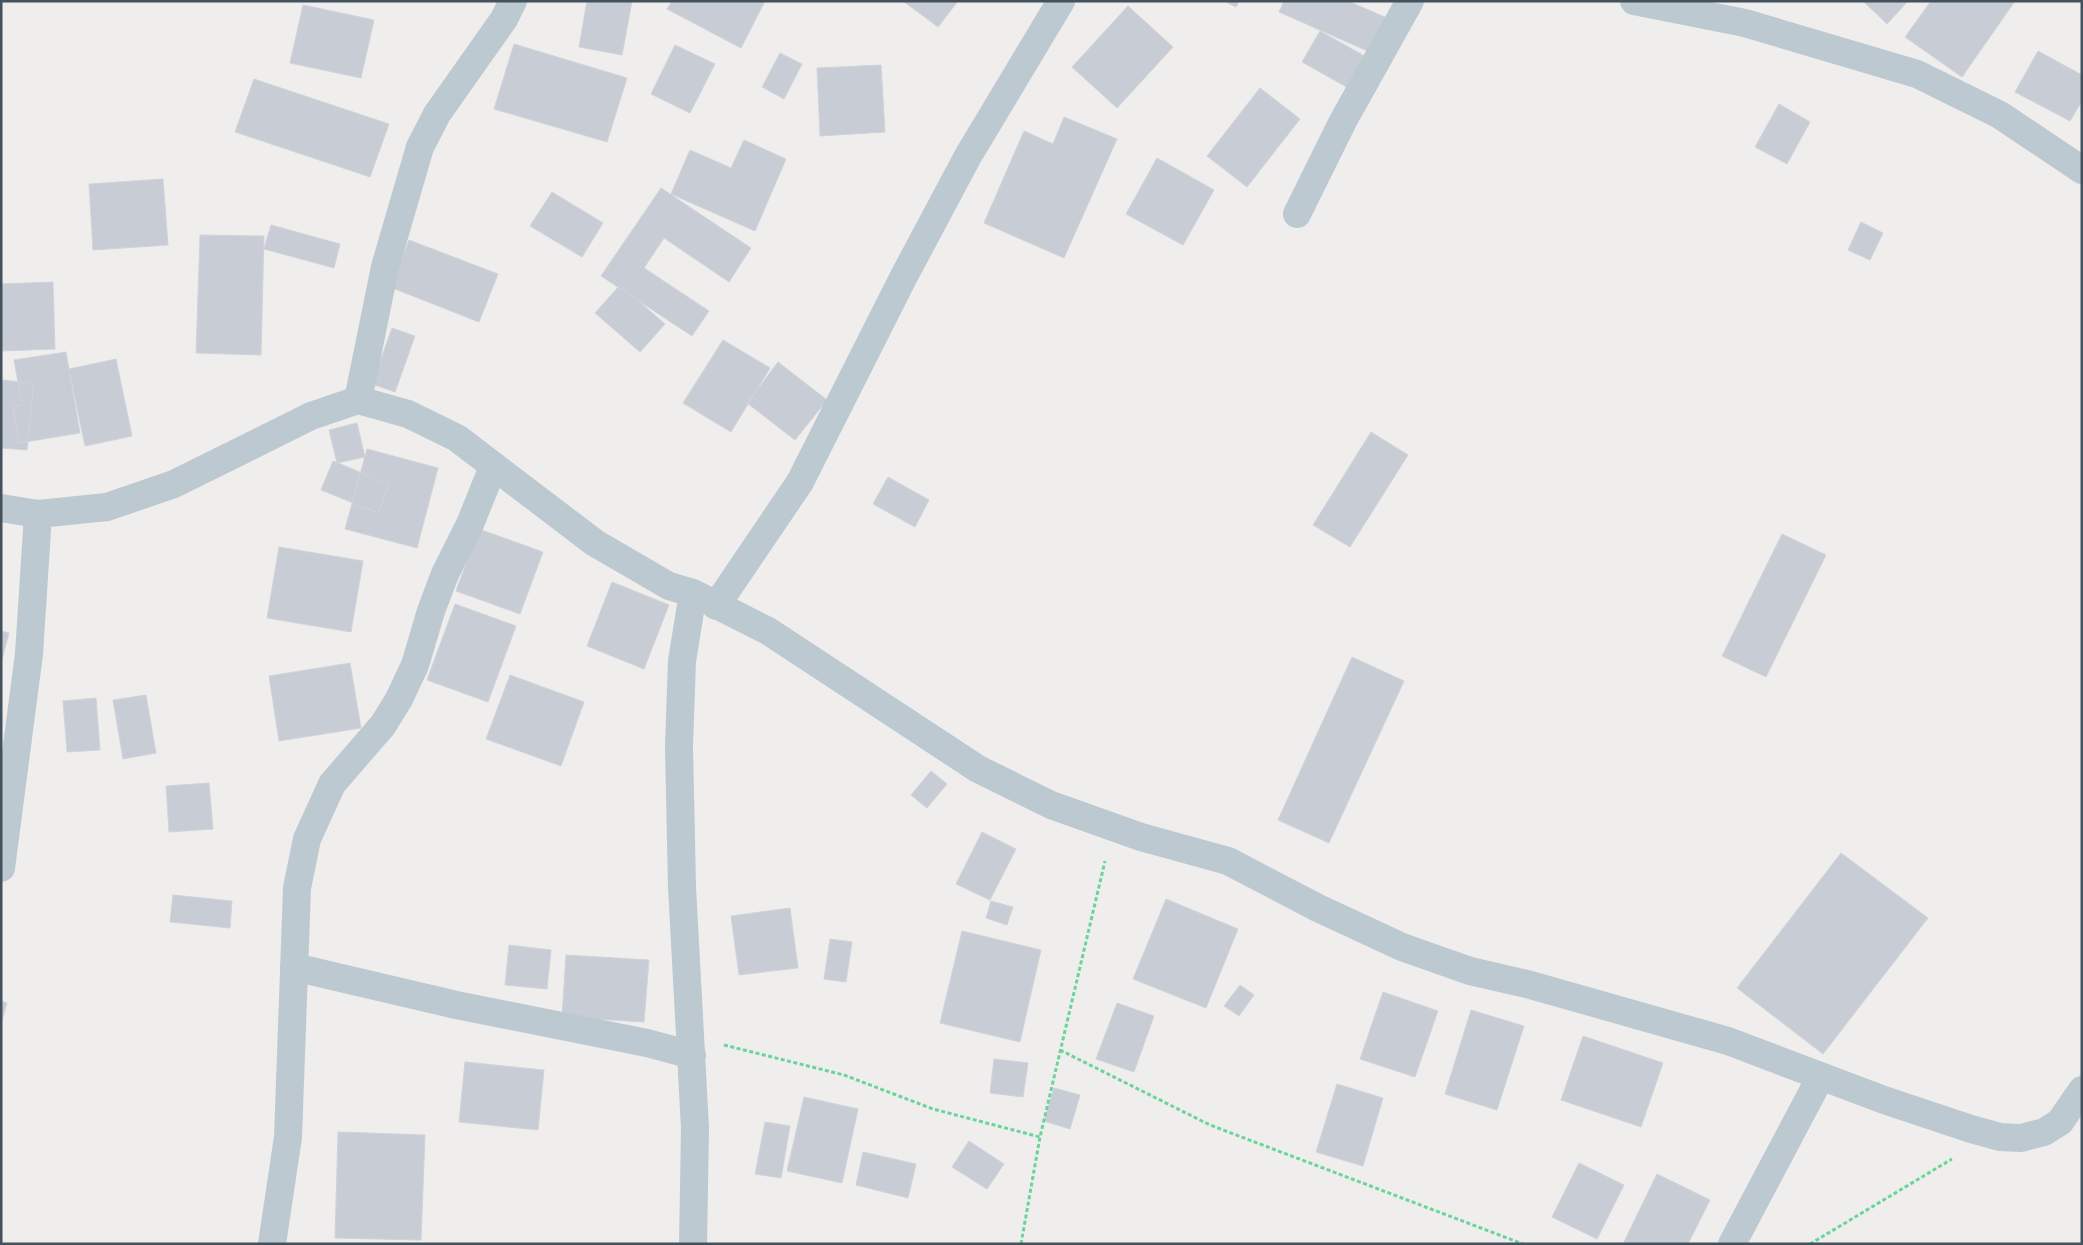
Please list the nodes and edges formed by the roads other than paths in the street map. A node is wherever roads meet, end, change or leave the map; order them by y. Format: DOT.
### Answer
graph roads {
  1 [pos="513,1"];
  2 [pos="1061,1"];
  3 [pos="1410,1"];
  4 [pos="1634,1"];
  5 [pos="2082,170"];
  6 [pos="1297,214"];
  7 [pos="358,400"];
  8 [pos="493,466"];
  9 [pos="1,508"];
  10 [pos="38,514"];
  11 [pos="693,594"];
  12 [pos="716,606"];
  13 [pos="8,775"];
  14 [pos="1,868"];
  15 [pos="294,967"];
  16 [pos="691,1046"];
  17 [pos="1821,1076"];
  18 [pos="2082,1090"];
  19 [pos="272,1244"];
  20 [pos="693,1244"];
  21 [pos="1732,1244"];
  1 -- 7 [label="street"];
  2 -- 12 [label="street"];
  3 -- 6 [label="street"];
  4 -- 5 [label="street"];
  7 -- 8 [label="street"];
  7 -- 10 [label="street"];
  8 -- 11 [label="street"];
  8 -- 15 [label="street"];
  9 -- 10 [label="street"];
  10 -- 13 [label="street"];
  11 -- 12 [label="street"];
  11 -- 16 [label="street"];
  12 -- 17 [label="street"];
  13 -- 14 [label="street"];
  15 -- 16 [label="street"];
  15 -- 19 [label="street"];
  16 -- 20 [label="street"];
  17 -- 18 [label="street"];
  17 -- 21 [label="street"];
}
